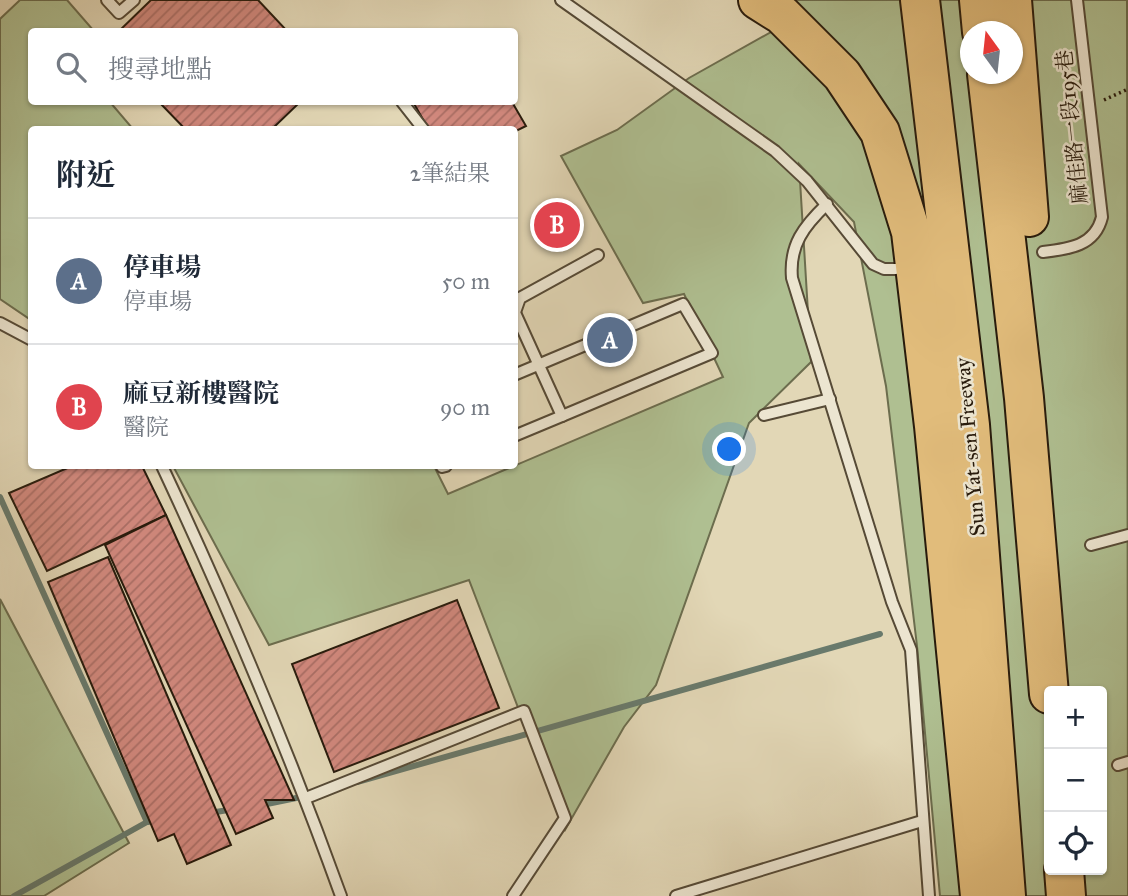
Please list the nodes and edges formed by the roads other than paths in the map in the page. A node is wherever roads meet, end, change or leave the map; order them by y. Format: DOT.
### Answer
graph roads {
  1 [pos="107,0"];
  2 [pos="134,0"];
  3 [pos="561,0"];
  4 [pos="758,0"];
  5 [pos="920,0"];
  6 [pos="979,0"];
  7 [pos="1012,0"];
  8 [pos="1077,0"];
  9 [pos="981,21"];
  10 [pos="988,84"];
  11 [pos="404,105"];
  12 [pos="421,126"];
  13 [pos="827,204"];
  14 [pos="1043,252"];
  15 [pos="598,255"];
  16 [pos="896,269"];
  17 [pos="518,294"];
  18 [pos="520,298"];
  19 [pos="518,305"];
  20 [pos="518,322"];
  21 [pos="0,323"];
  22 [pos="28,338"];
  23 [pos="537,365"];
  24 [pos="518,373"];
  25 [pos="1024,398"];
  26 [pos="830,399"];
  27 [pos="764,415"];
  28 [pos="562,416"];
  29 [pos="518,434"];
  30 [pos="164,469"];
  31 [pos="1128,535"];
  32 [pos="1091,545"];
  33 [pos="1048,686"];
  34 [pos="306,798"];
  35 [pos="922,821"];
  36 [pos="1064,875"];
  37 [pos="341,896"];
  38 [pos="513,896"];
  39 [pos="676,896"];
  40 [pos="929,896"];
  41 [pos="980,896"];
  42 [pos="1006,896"];
  43 [pos="1066,896"];
  1 -- 2 [label="lane"];
  3 -- 13 [label="lane"];
  4 -- 41 [label="highway"];
  5 -- 42 [label="highway, Sun Yat-sen Freeway"];
  6 -- 9 [label="highway"];
  7 -- 25 [label="highway"];
  8 -- 14 [label="lane, 麻佳路一段195巷"];
  10 -- 25 [label="highway"];
  11 -- 12 [label="lane"];
  13 -- 16 [label="lane"];
  13 -- 26 [label="lane"];
  15 -- 18 [label="lane"];
  17 -- 18 [label="lane"];
  18 -- 19 [label="lane"];
  20 -- 23 [label="lane"];
  21 -- 22 [label="lane"];
  23 -- 24 [label="lane"];
  23 -- 28 [label="lane"];
  23 -- 28 [label="lane"];
  25 -- 33 [label="highway"];
  26 -- 27 [label="lane"];
  26 -- 35 [label="lane"];
  28 -- 29 [label="lane"];
  30 -- 34 [label="lane"];
  31 -- 32 [label="lane"];
  34 -- 37 [label="lane"];
  34 -- 38 [label="lane"];
  35 -- 39 [label="lane"];
  35 -- 40 [label="lane"];
  36 -- 43 [label="highway"];
}
